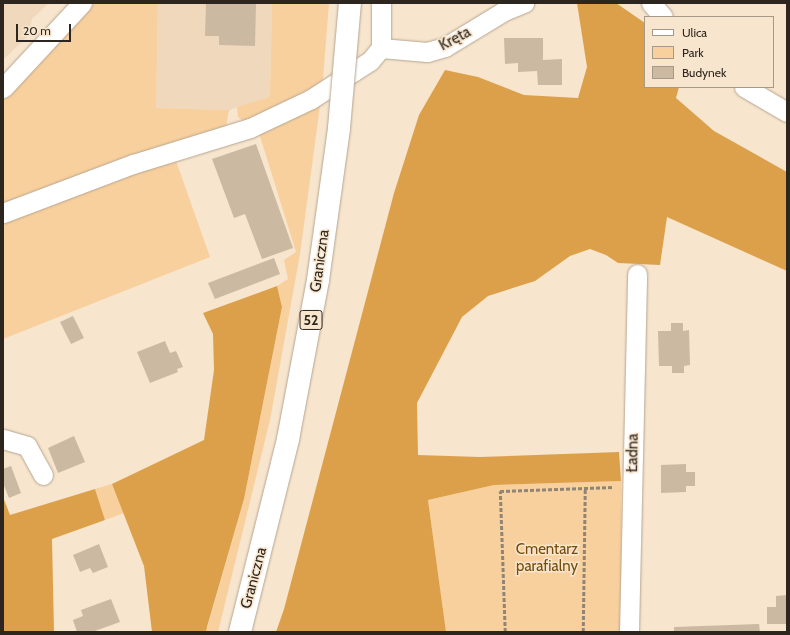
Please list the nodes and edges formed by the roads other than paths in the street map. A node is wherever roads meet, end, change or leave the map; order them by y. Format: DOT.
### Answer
graph roads {
  1 [pos="82,3"];
  2 [pos="350,3"];
  3 [pos="381,3"];
  4 [pos="524,3"];
  5 [pos="651,3"];
  6 [pos="662,16"];
  7 [pos="381,48"];
  8 [pos="3,88"];
  9 [pos="746,88"];
  10 [pos="787,112"];
  11 [pos="3,212"];
  12 [pos="637,274"];
  13 [pos="3,439"];
  14 [pos="43,475"];
  15 [pos="240,632"];
  16 [pos="629,632"];
  1 -- 8 [label="street"];
  2 -- 15 [label="highway, Graniczna / 52, bridge"];
  3 -- 7 [label="street"];
  4 -- 7 [label="street, Kręta"];
  5 -- 6 [label="street"];
  7 -- 11 [label="street"];
  9 -- 10 [label="street"];
  12 -- 16 [label="street, Ładna"];
  13 -- 14 [label="street"];
}
